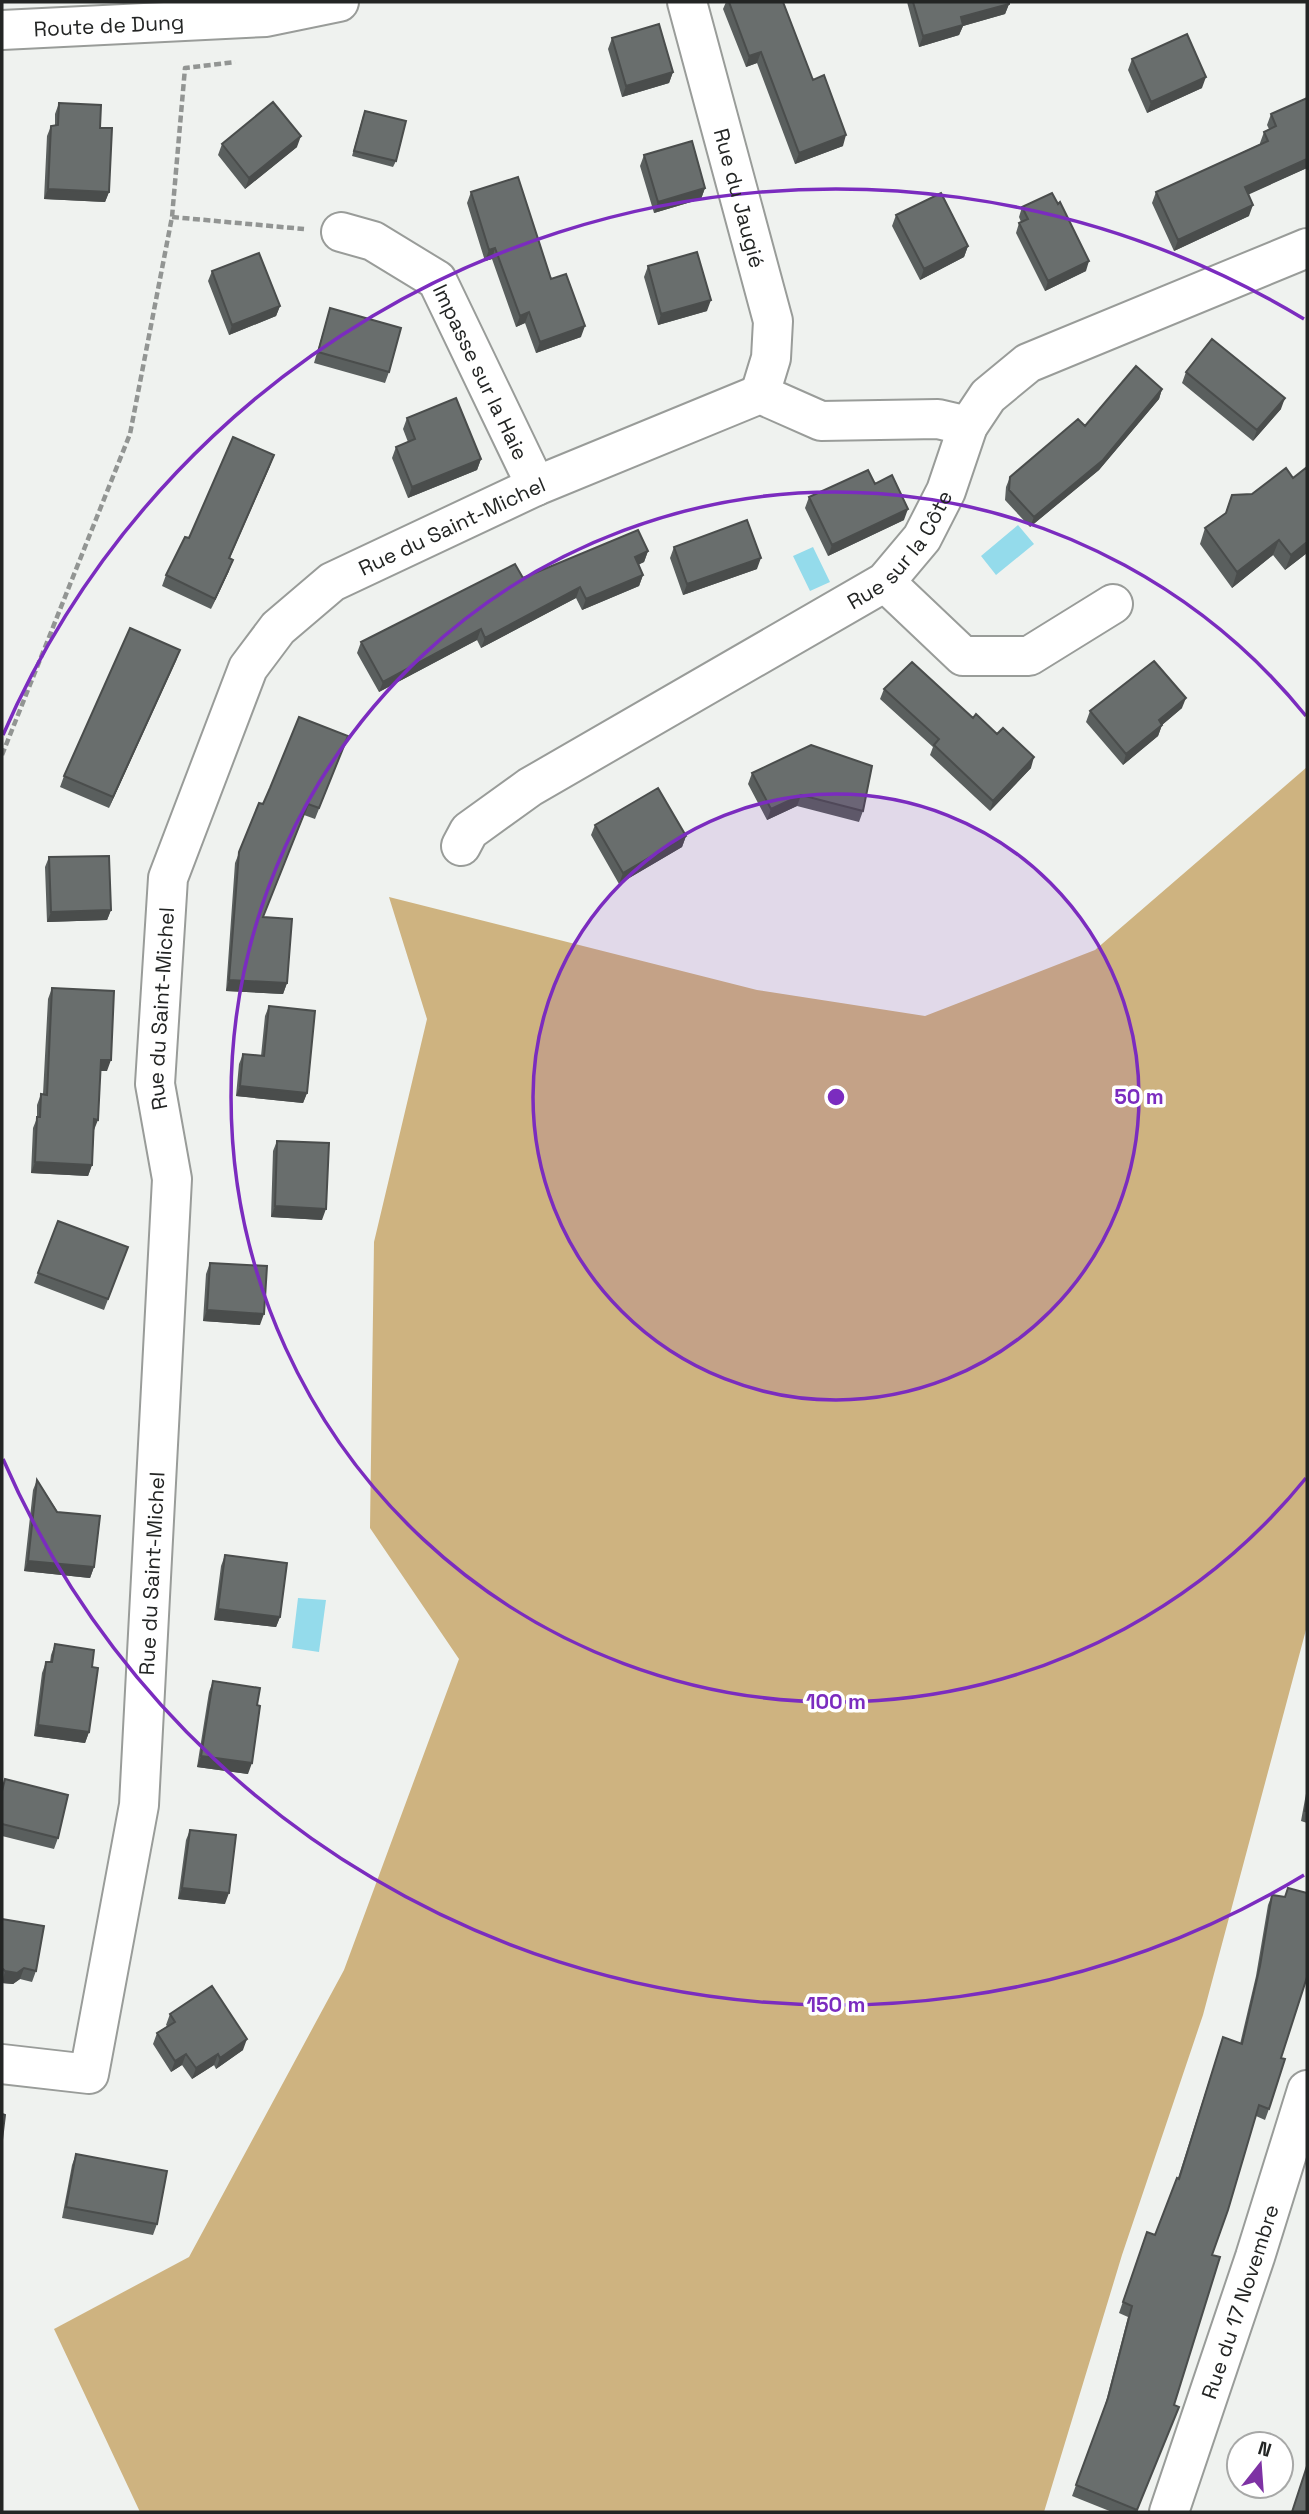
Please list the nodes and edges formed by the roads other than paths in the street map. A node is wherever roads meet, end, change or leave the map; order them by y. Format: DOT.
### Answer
graph roads {
  1 [pos="339,2"];
  2 [pos="687,2"];
  3 [pos="2,30"];
  4 [pos="341,232"];
  5 [pos="1307,248"];
  6 [pos="760,394"];
  7 [pos="968,426"];
  8 [pos="536,486"];
  9 [pos="885,582"];
  10 [pos="1112,604"];
  11 [pos="460,846"];
  12 [pos="2,2064"];
  13 [pos="1307,2090"];
  14 [pos="1169,2512"];
  1 -- 3 [label="street, Route de Dung"];
  2 -- 6 [label="street, Rue du Jaugié"];
  4 -- 8 [label="street, Impasse sur la Haie"];
  5 -- 7 [label="street, Rue sur la Côte"];
  6 -- 7 [label="street"];
  6 -- 8 [label="street, Rue du Saint-Michel"];
  7 -- 9 [label="street, Rue sur la Côte"];
  8 -- 12 [label="street, Rue du Saint-Michel"];
  9 -- 10 [label="street"];
  9 -- 11 [label="street, Rue sur la Côte"];
  13 -- 14 [label="street, Rue du 17 Novembre"];
}
